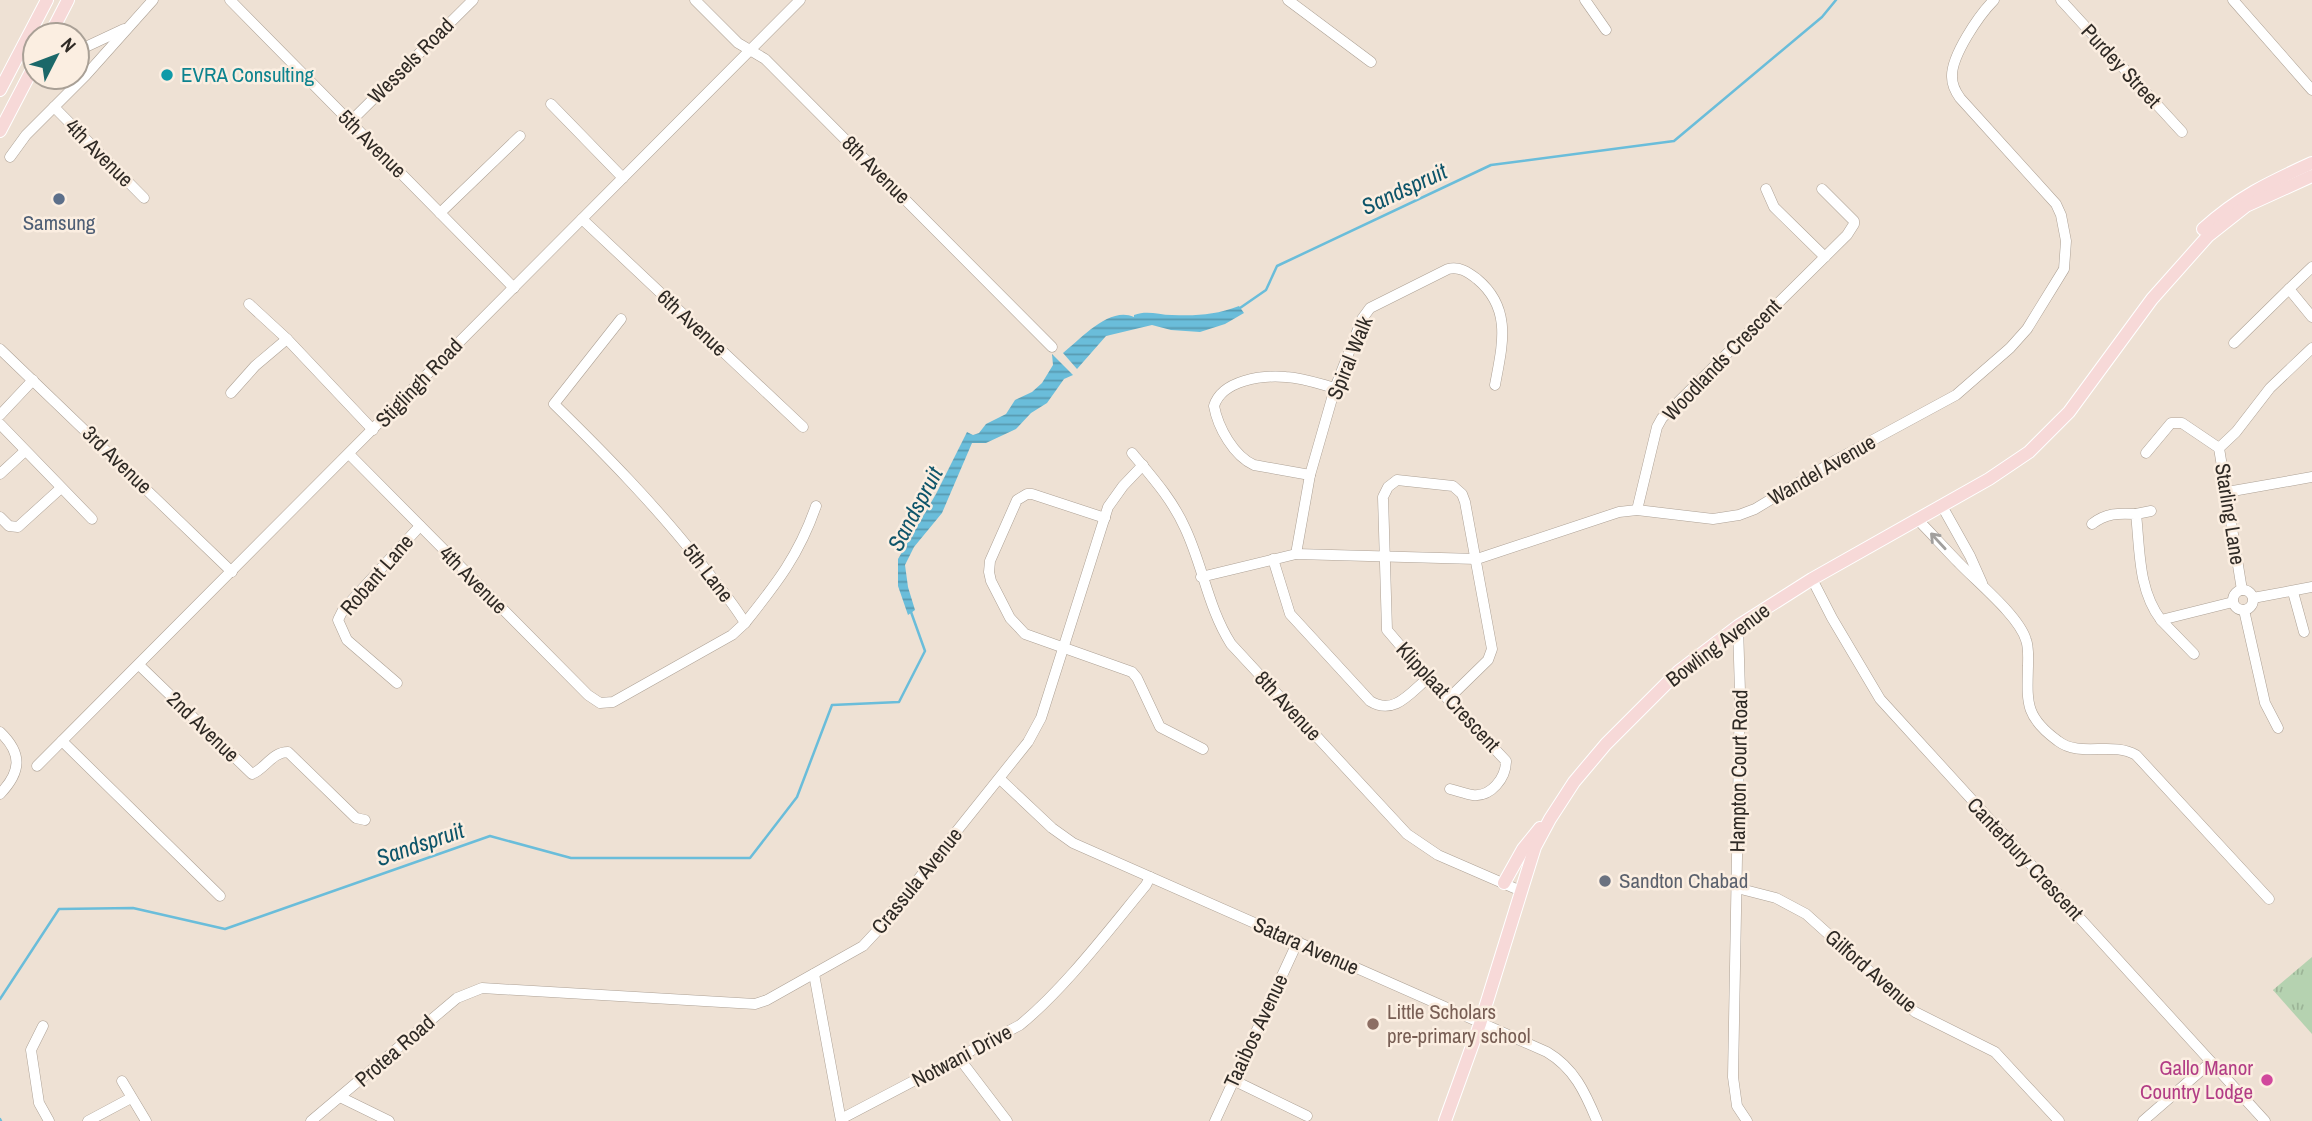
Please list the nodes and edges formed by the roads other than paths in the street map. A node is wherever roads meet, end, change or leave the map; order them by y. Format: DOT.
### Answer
graph roads {
  1 [pos="47,0"];
  2 [pos="68,0"];
  3 [pos="153,0"];
  4 [pos="230,0"];
  5 [pos="472,0"];
  6 [pos="695,0"];
  7 [pos="800,0"];
  8 [pos="1288,0"];
  9 [pos="1585,0"];
  10 [pos="1994,0"];
  11 [pos="2061,0"];
  12 [pos="2234,0"];
  13 [pos="57,21"];
  14 [pos="127,28"];
  15 [pos="1605,30"];
  16 [pos="91,45"];
  17 [pos="751,51"];
  18 [pos="1371,62"];
  19 [pos="91,65"];
  20 [pos="0,90"];
  21 [pos="2312,90"];
  22 [pos="21,91"];
  23 [pos="68,91"];
  24 [pos="551,104"];
  25 [pos="54,107"];
  26 [pos="350,122"];
  27 [pos="0,131"];
  28 [pos="2182,132"];
  29 [pos="520,136"];
  30 [pos="10,157"];
  31 [pos="2312,163"];
  32 [pos="2312,176"];
  33 [pos="623,178"];
  34 [pos="1766,188"];
  35 [pos="1822,189"];
  36 [pos="144,198"];
  37 [pos="440,213"];
  38 [pos="582,219"];
  39 [pos="1825,257"];
  40 [pos="2312,267"];
  41 [pos="514,288"];
  42 [pos="2289,289"];
  43 [pos="2152,299"];
  44 [pos="249,304"];
  45 [pos="2312,317"];
  46 [pos="621,319"];
  47 [pos="287,339"];
  48 [pos="2234,343"];
  49 [pos="1052,347"];
  50 [pos="2312,348"];
  51 [pos="0,349"];
  52 [pos="33,380"];
  53 [pos="1494,385"];
  54 [pos="1335,388"];
  55 [pos="231,393"];
  56 [pos="0,415"];
  57 [pos="0,424"];
  58 [pos="803,427"];
  59 [pos="373,430"];
  60 [pos="2219,448"];
  61 [pos="25,451"];
  62 [pos="1132,453"];
  63 [pos="2146,453"];
  64 [pos="349,454"];
  65 [pos="1143,465"];
  66 [pos="0,474"];
  67 [pos="1310,475"];
  68 [pos="2312,477"];
  69 [pos="61,488"];
  70 [pos="2227,492"];
  71 [pos="816,506"];
  72 [pos="1942,506"];
  73 [pos="1637,510"];
  74 [pos="2151,511"];
  75 [pos="2136,514"];
  76 [pos="0,517"];
  77 [pos="1105,518"];
  78 [pos="92,519"];
  79 [pos="1918,520"];
  80 [pos="2092,524"];
  81 [pos="420,526"];
  82 [pos="1296,554"];
  83 [pos="1385,558"];
  84 [pos="1273,559"];
  85 [pos="1477,559"];
  86 [pos="232,572"];
  87 [pos="1201,577"];
  88 [pos="1812,579"];
  89 [pos="1982,585"];
  90 [pos="2312,587"];
  91 [pos="2242,590"];
  92 [pos="2293,592"];
  93 [pos="2253,598"];
  94 [pos="2233,602"];
  95 [pos="2244,610"];
  96 [pos="2161,620"];
  97 [pos="745,623"];
  98 [pos="1738,626"];
  99 [pos="2304,632"];
  100 [pos="1065,649"];
  101 [pos="2194,654"];
  102 [pos="139,665"];
  103 [pos="1428,678"];
  104 [pos="397,683"];
  105 [pos="1448,699"];
  106 [pos="600,703"];
  107 [pos="2278,728"];
  108 [pos="4,736"];
  109 [pos="62,741"];
  110 [pos="1203,748"];
  111 [pos="37,766"];
  112 [pos="1000,779"];
  113 [pos="1450,789"];
  114 [pos="0,794"];
  115 [pos="1550,818"];
  116 [pos="365,820"];
  117 [pos="1150,877"];
  118 [pos="1504,883"];
  119 [pos="1737,888"];
  120 [pos="1521,891"];
  121 [pos="220,896"];
  122 [pos="2269,899"];
  123 [pos="1298,941"];
  124 [pos="814,974"];
  125 [pos="482,988"];
  126 [pos="1480,1024"];
  127 [pos="43,1026"];
  128 [pos="959,1058"];
  129 [pos="2211,1062"];
  130 [pos="1233,1080"];
  131 [pos="122,1081"];
  132 [pos="340,1097"];
  133 [pos="131,1098"];
  134 [pos="1307,1116"];
  135 [pos="841,1120"];
  136 [pos="49,1121"];
  137 [pos="88,1121"];
  138 [pos="146,1121"];
  139 [pos="311,1121"];
  140 [pos="389,1121"];
  141 [pos="1007,1121"];
  142 [pos="1214,1121"];
  143 [pos="1445,1121"];
  144 [pos="1597,1121"];
  145 [pos="1747,1121"];
  146 [pos="2059,1121"];
  147 [pos="2143,1121"];
  148 [pos="2265,1121"];
  1 -- 20 [label="main road"];
  2 -- 13 [label="main road"];
  3 -- 14 [label="street"];
  4 -- 26 [label="street, 5th Avenue"];
  5 -- 26 [label="street, Wessels Road"];
  6 -- 17 [label="street, 8th Avenue"];
  7 -- 17 [label="street, Stiglingh Road"];
  8 -- 18 [label="street"];
  9 -- 15 [label="street"];
  10 -- 73 [label="street, Wandel Avenue"];
  11 -- 28 [label="street, Purdey Street"];
  12 -- 21 [label="street"];
  14 -- 16 [label="street"];
  14 -- 19 [label="street"];
  17 -- 33 [label="street, Stiglingh Road"];
  17 -- 49 [label="street, 8th Avenue"];
  22 -- 27 [label="main road"];
  23 -- 25 [label="street"];
  24 -- 33 [label="street"];
  25 -- 30 [label="street"];
  25 -- 36 [label="street, 4th Avenue"];
  26 -- 37 [label="street, 5th Avenue"];
  29 -- 37 [label="street"];
  31 -- 43 [label="main road, Bowling Avenue"];
  32 -- 43 [label="main road, Bowling Avenue"];
  33 -- 38 [label="street, Stiglingh Road"];
  34 -- 39 [label="street"];
  35 -- 39 [label="street, Woodlands Crescent"];
  37 -- 41 [label="street, 5th Avenue"];
  38 -- 41 [label="street, Stiglingh Road"];
  38 -- 58 [label="street, 6th Avenue"];
  39 -- 73 [label="street, Woodlands Crescent"];
  40 -- 42 [label="street"];
  41 -- 59 [label="street, Stiglingh Road"];
  42 -- 45 [label="street"];
  42 -- 48 [label="street"];
  43 -- 72 [label="main road, Bowling Avenue"];
  44 -- 47 [label="street"];
  46 -- 97 [label="street, 5th Lane"];
  47 -- 55 [label="street"];
  47 -- 59 [label="street"];
  50 -- 60 [label="street, Starling Lane"];
  51 -- 52 [label="street, 3rd Avenue"];
  52 -- 56 [label="street"];
  52 -- 86 [label="street, 3rd Avenue"];
  53 -- 54 [label="street, Spiral Walk"];
  54 -- 67 [label="street, Spiral Walk"];
  54 -- 67 [label="street"];
  57 -- 61 [label="street"];
  59 -- 64 [label="street, Stiglingh Road"];
  60 -- 63 [label="street"];
  60 -- 70 [label="street, Starling Lane"];
  61 -- 66 [label="street"];
  61 -- 69 [label="street"];
  62 -- 65 [label="street, 8th Avenue"];
  64 -- 81 [label="street, 4th Avenue"];
  64 -- 86 [label="street, Stiglingh Road"];
  65 -- 77 [label="street, Crassula Avenue"];
  65 -- 87 [label="street, 8th Avenue"];
  67 -- 82 [label="street, Spiral Walk"];
  68 -- 70 [label="street"];
  69 -- 76 [label="street"];
  69 -- 78 [label="street"];
  70 -- 91 [label="street, Starling Lane"];
  71 -- 97 [label="street"];
  72 -- 79 [label="main road, Bowling Avenue"];
  72 -- 89 [label="street"];
  73 -- 85 [label="street, Wandel Avenue"];
  74 -- 75 [label="street"];
  75 -- 80 [label="street"];
  75 -- 96 [label="street"];
  77 -- 100 [label="street, Crassula Avenue"];
  77 -- 100 [label="street"];
  79 -- 88 [label="main road, Bowling Avenue"];
  89 -- 79 [label="street, one-way"];
  81 -- 104 [label="street, Robant Lane"];
  81 -- 106 [label="street, 4th Avenue"];
  82 -- 83 [label="street, Wandel Avenue"];
  82 -- 84 [label="street, Wandel Avenue"];
  83 -- 85 [label="street, Wandel Avenue"];
  83 -- 85 [label="street, Klipplaat Crescent"];
  83 -- 103 [label="street, Klipplaat Crescent"];
  84 -- 87 [label="street, Wandel Avenue"];
  84 -- 103 [label="street"];
  85 -- 105 [label="street"];
  86 -- 102 [label="street, Stiglingh Road"];
  87 -- 118 [label="street, 8th Avenue"];
  88 -- 98 [label="main road, Bowling Avenue"];
  88 -- 129 [label="street, Canterbury Crescent"];
  89 -- 122 [label="street"];
  90 -- 92 [label="street"];
  91 -- 93 [label="street"];
  91 -- 94 [label="street"];
  92 -- 93 [label="street"];
  92 -- 99 [label="street"];
  93 -- 95 [label="street"];
  94 -- 95 [label="street"];
  94 -- 96 [label="street"];
  95 -- 107 [label="street"];
  96 -- 101 [label="street"];
  97 -- 106 [label="street, 5th Lane"];
  98 -- 115 [label="main road, Bowling Avenue"];
  98 -- 119 [label="street, Hampton Court Road"];
  100 -- 110 [label="street"];
  100 -- 112 [label="street, Crassula Avenue"];
  102 -- 109 [label="street, Stiglingh Road"];
  102 -- 116 [label="street, 2nd Avenue"];
  103 -- 105 [label="street, Klipplaat Crescent"];
  105 -- 113 [label="street, Klipplaat Crescent"];
  108 -- 114 [label="street"];
  109 -- 111 [label="street, Stiglingh Road"];
  109 -- 121 [label="street"];
  112 -- 117 [label="street, Satara Avenue"];
  112 -- 124 [label="street, Crassula Avenue"];
  115 -- 118 [label="main road"];
  115 -- 120 [label="main road, Bowling Avenue"];
  117 -- 123 [label="street, Satara Avenue"];
  117 -- 128 [label="street, Notwani Drive"];
  118 -- 120 [label="street, 8th Avenue"];
  119 -- 145 [label="street, Hampton Court Road"];
  119 -- 146 [label="street, Gilford Avenue"];
  120 -- 126 [label="main road, Bowling Avenue"];
  123 -- 126 [label="street, Satara Avenue"];
  123 -- 130 [label="street, Taaibos Avenue"];
  124 -- 125 [label="street, Crassula Avenue"];
  124 -- 135 [label="street"];
  125 -- 132 [label="street, Protea Road"];
  126 -- 143 [label="main road, Bowling Avenue"];
  126 -- 144 [label="street, Satara Avenue"];
  127 -- 136 [label="street"];
  128 -- 135 [label="street, Notwani Drive"];
  128 -- 141 [label="street"];
  129 -- 147 [label="street"];
  129 -- 148 [label="street, Canterbury Crescent"];
  130 -- 134 [label="street"];
  130 -- 142 [label="street, Taaibos Avenue"];
  131 -- 133 [label="street"];
  132 -- 139 [label="street, Protea Road"];
  132 -- 140 [label="street"];
  133 -- 137 [label="street"];
  133 -- 138 [label="street"];
}
